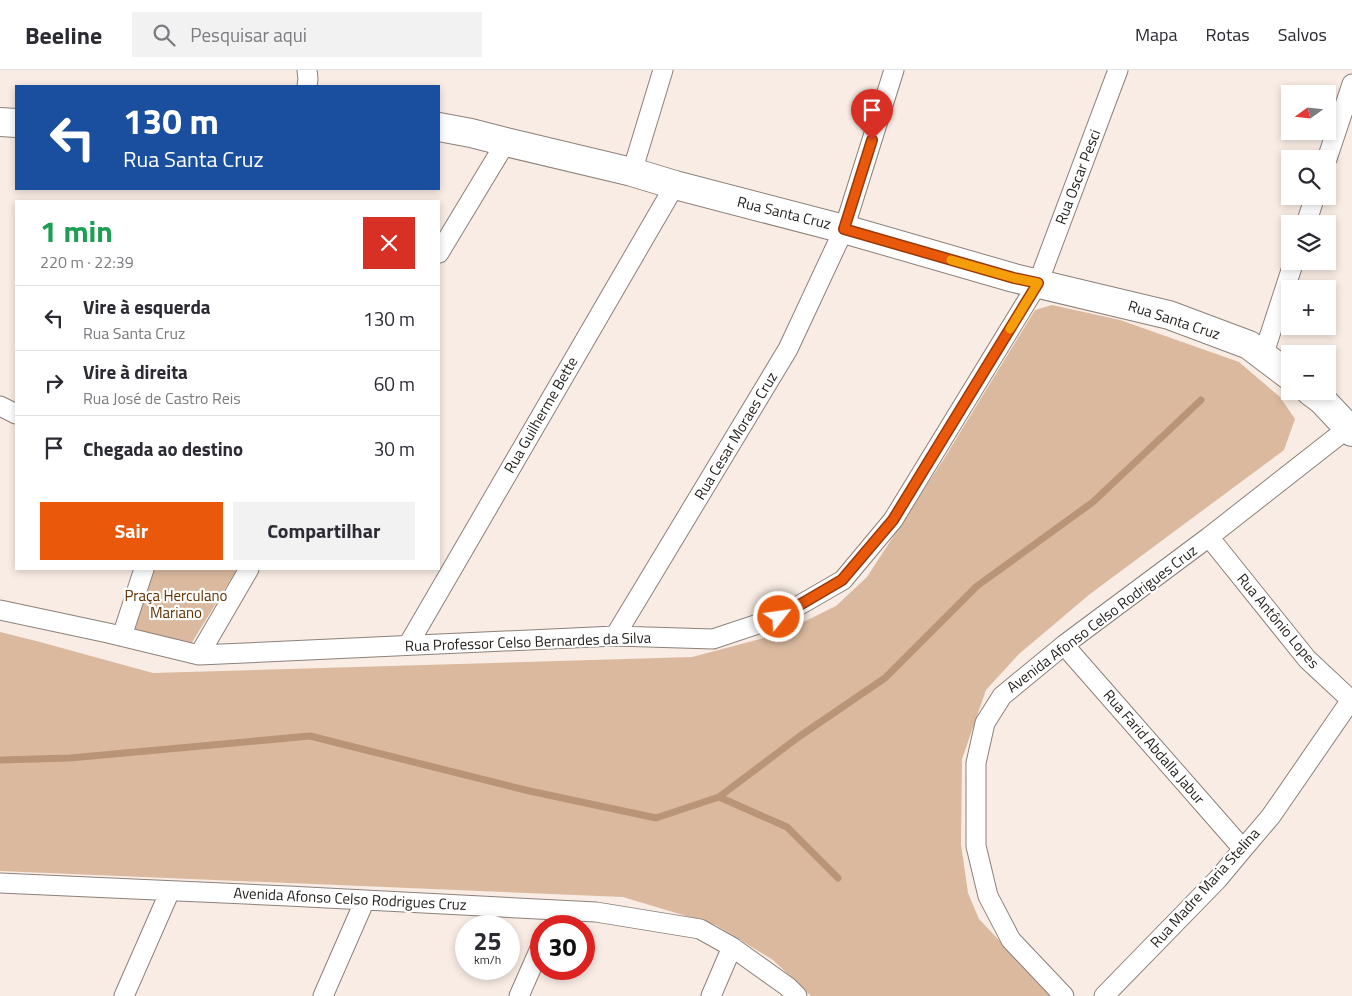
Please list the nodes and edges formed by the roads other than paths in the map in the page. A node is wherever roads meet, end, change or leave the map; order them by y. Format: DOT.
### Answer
graph roads {
  1 [pos="308,70"];
  2 [pos="664,70"];
  3 [pos="894,70"];
  4 [pos="1118,70"];
  5 [pos="1352,84"];
  6 [pos="307,85"];
  7 [pos="0,122"];
  8 [pos="15,123"];
  9 [pos="440,127"];
  10 [pos="506,142"];
  11 [pos="1330,150"];
  12 [pos="632,172"];
  13 [pos="675,185"];
  14 [pos="844,229"];
  15 [pos="440,251"];
  16 [pos="1291,270"];
  17 [pos="1038,283"];
  18 [pos="1263,356"];
  19 [pos="1281,369"];
  20 [pos="1322,400"];
  21 [pos="0,406"];
  22 [pos="15,414"];
  23 [pos="1350,430"];
  24 [pos="1209,537"];
  25 [pos="144,570"];
  26 [pos="248,570"];
  27 [pos="0,610"];
  28 [pos="122,636"];
  29 [pos="615,636"];
  30 [pos="408,645"];
  31 [pos="1064,646"];
  32 [pos="199,655"];
  33 [pos="1351,701"];
  34 [pos="1243,849"];
  35 [pos="0,883"];
  36 [pos="170,891"];
  37 [pos="365,900"];
  38 [pos="575,915"];
  39 [pos="530,916"];
  40 [pos="732,947"];
  41 [pos="530,971"];
  42 [pos="124,996"];
  43 [pos="323,996"];
  44 [pos="519,996"];
  45 [pos="711,996"];
  46 [pos="797,996"];
  47 [pos="1064,996"];
  48 [pos="1104,996"];
  1 -- 6 [label="street"];
  2 -- 12 [label="street"];
  3 -- 14 [label="street, Rua Cesar Moraes Cruz"];
  4 -- 17 [label="street, Rua Oscar Pesci"];
  5 -- 11 [label="street"];
  7 -- 8 [label="street"];
  9 -- 10 [label="street, Rua Santa Cruz"];
  10 -- 12 [label="street, Rua Santa Cruz"];
  10 -- 15 [label="street"];
  12 -- 13 [label="street, Rua Santa Cruz"];
  13 -- 14 [label="street, Rua Santa Cruz"];
  13 -- 30 [label="street, Rua Guilherme Bette"];
  14 -- 17 [label="street, Rua Santa Cruz"];
  14 -- 29 [label="street, Rua Cesar Moraes Cruz"];
  16 -- 18 [label="street"];
  17 -- 18 [label="street, Rua Santa Cruz"];
  17 -- 29 [label="street, Rua Professor Celso Bernardes da Silva"];
  18 -- 19 [label="street, Rua Santa Cruz"];
  20 -- 23 [label="street"];
  21 -- 22 [label="street"];
  23 -- 24 [label="street, Avenida Afonso Celso Rodrigues Cruz"];
  24 -- 31 [label="street, Avenida Afonso Celso Rodrigues Cruz"];
  24 -- 33 [label="street, Rua Antônio Lopes"];
  25 -- 28 [label="street"];
  26 -- 32 [label="street"];
  27 -- 28 [label="street, Rua Professor Celso Bernardes da Silva"];
  28 -- 32 [label="street, Rua Professor Celso Bernardes da Silva"];
  29 -- 30 [label="street, Rua Professor Celso Bernardes da Silva"];
  30 -- 32 [label="street, Rua Professor Celso Bernardes da Silva"];
  31 -- 34 [label="street, Rua Farid Abdalla Jabur"];
  31 -- 47 [label="street, Avenida Afonso Celso Rodrigues Cruz"];
  33 -- 34 [label="street, Rua Madre Maria Stelina"];
  34 -- 48 [label="street, Rua Madre Maria Stelina"];
  35 -- 36 [label="street, Avenida Afonso Celso Rodrigues Cruz"];
  36 -- 37 [label="street, Avenida Afonso Celso Rodrigues Cruz"];
  36 -- 42 [label="street"];
  37 -- 39 [label="street, Avenida Afonso Celso Rodrigues Cruz"];
  37 -- 43 [label="street"];
  38 -- 40 [label="street, Avenida Afonso Celso Rodrigues Cruz"];
  40 -- 45 [label="street"];
  40 -- 46 [label="street, Avenida Afonso Celso Rodrigues Cruz"];
  41 -- 44 [label="street"];
}
